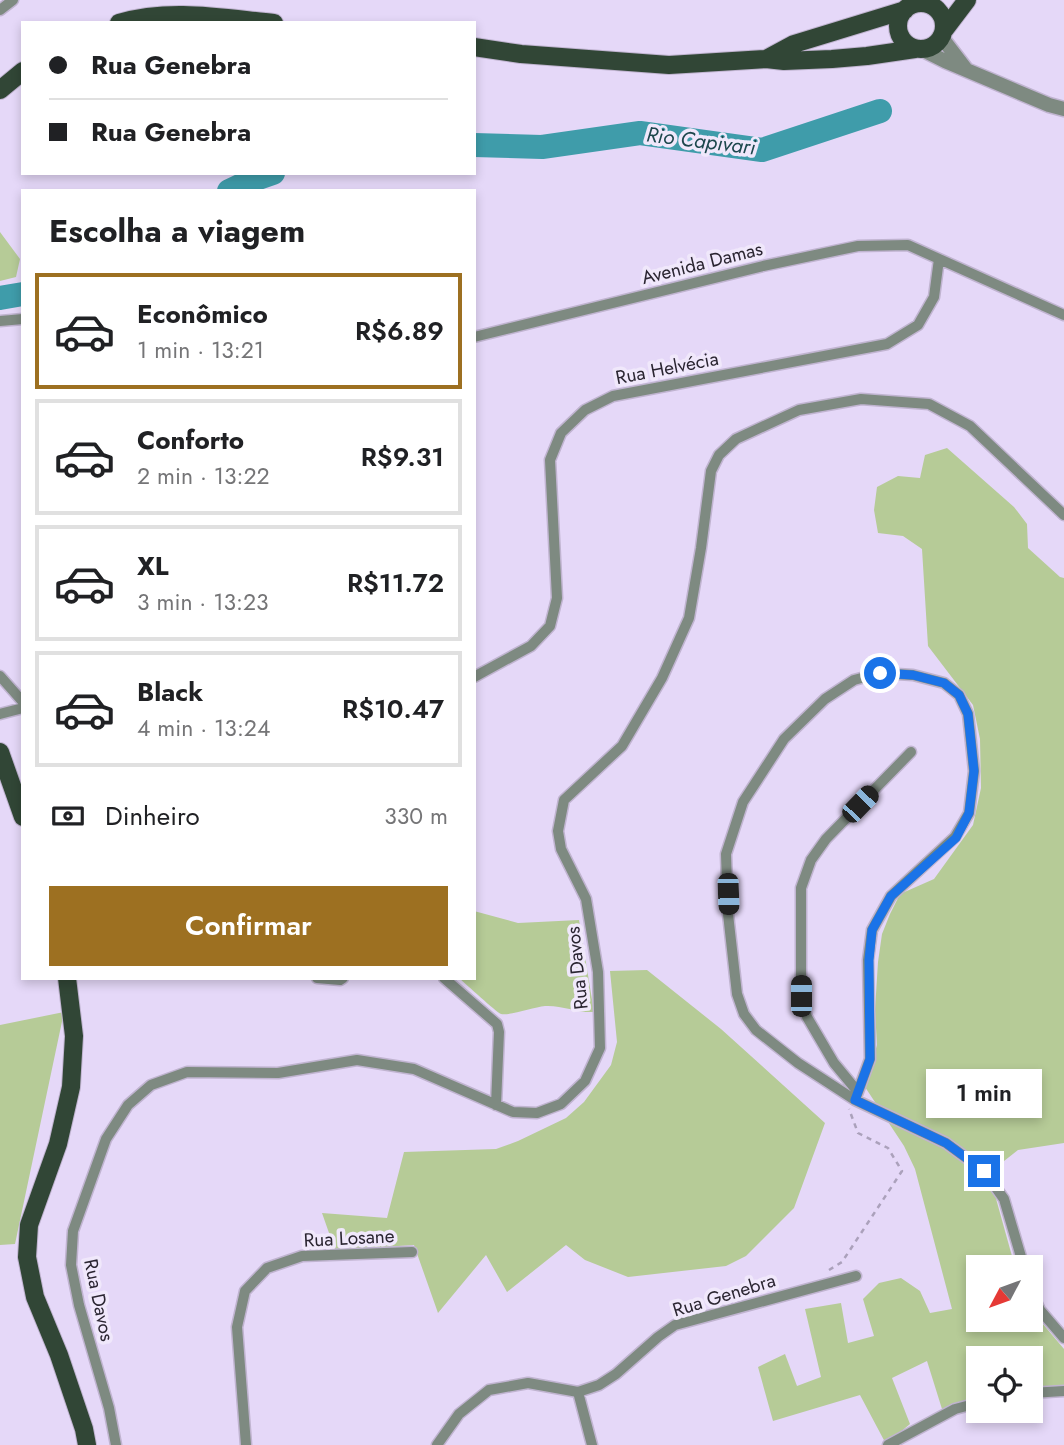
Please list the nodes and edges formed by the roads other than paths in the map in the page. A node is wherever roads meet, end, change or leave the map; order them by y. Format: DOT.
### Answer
graph roads {
  1 [pos="13,0"];
  2 [pos="967,0"];
  3 [pos="927,1"];
  4 [pos="0,10"];
  5 [pos="905,10"];
  6 [pos="125,21"];
  7 [pos="254,21"];
  8 [pos="943,34"];
  9 [pos="476,47"];
  10 [pos="919,50"];
  11 [pos="766,60"];
  12 [pos="966,69"];
  13 [pos="21,73"];
  14 [pos="0,90"];
  15 [pos="1064,109"];
  16 [pos="939,259"];
  17 [pos="1064,315"];
  18 [pos="21,319"];
  19 [pos="0,321"];
  20 [pos="476,337"];
  21 [pos="1064,515"];
  22 [pos="0,676"];
  23 [pos="476,676"];
  24 [pos="21,700"];
  25 [pos="21,709"];
  26 [pos="0,714"];
  27 [pos="0,752"];
  28 [pos="911,752"];
  29 [pos="21,811"];
  30 [pos="67,980"];
  31 [pos="446,980"];
  32 [pos="856,1096"];
  33 [pos="496,1105"];
  34 [pos="412,1252"];
  35 [pos="1020,1255"];
  36 [pos="856,1276"];
  37 [pos="1043,1314"];
  38 [pos="1064,1338"];
  39 [pos="1064,1391"];
  40 [pos="579,1392"];
  41 [pos="1043,1392"];
  42 [pos="966,1406"];
  43 [pos="87,1445"];
  44 [pos="116,1445"];
  45 [pos="246,1445"];
  46 [pos="437,1445"];
  47 [pos="592,1445"];
  48 [pos="888,1445"];
  1 -- 4 [label="street"];
  2 -- 8 [label="main road"];
  3 -- 5 [label="main road"];
  3 -- 8 [label="main road"];
  5 -- 10 [label="main road"];
  5 -- 11 [label="main road"];
  6 -- 7 [label="main road"];
  8 -- 10 [label="main road"];
  8 -- 12 [label="street"];
  9 -- 11 [label="main road"];
  10 -- 11 [label="main road"];
  10 -- 12 [label="street"];
  12 -- 15 [label="street"];
  13 -- 14 [label="main road"];
  16 -- 17 [label="street, Avenida Damas"];
  16 -- 20 [label="street, Avenida Damas"];
  16 -- 23 [label="street, Rua Helvécia"];
  18 -- 19 [label="street"];
  21 -- 33 [label="street, Rua Davos"];
  22 -- 24 [label="street"];
  25 -- 26 [label="street"];
  27 -- 29 [label="main road"];
  28 -- 32 [label="street"];
  30 -- 43 [label="main road"];
  31 -- 33 [label="street"];
  32 -- 32 [label="street"];
  32 -- 35 [label="street"];
  33 -- 44 [label="street, Rua Davos"];
  34 -- 45 [label="street, Rua Losane"];
  36 -- 40 [label="street, Rua Genebra"];
  37 -- 38 [label="street"];
  39 -- 41 [label="street"];
  40 -- 46 [label="street"];
  40 -- 47 [label="street"];
  42 -- 48 [label="street"];
}
